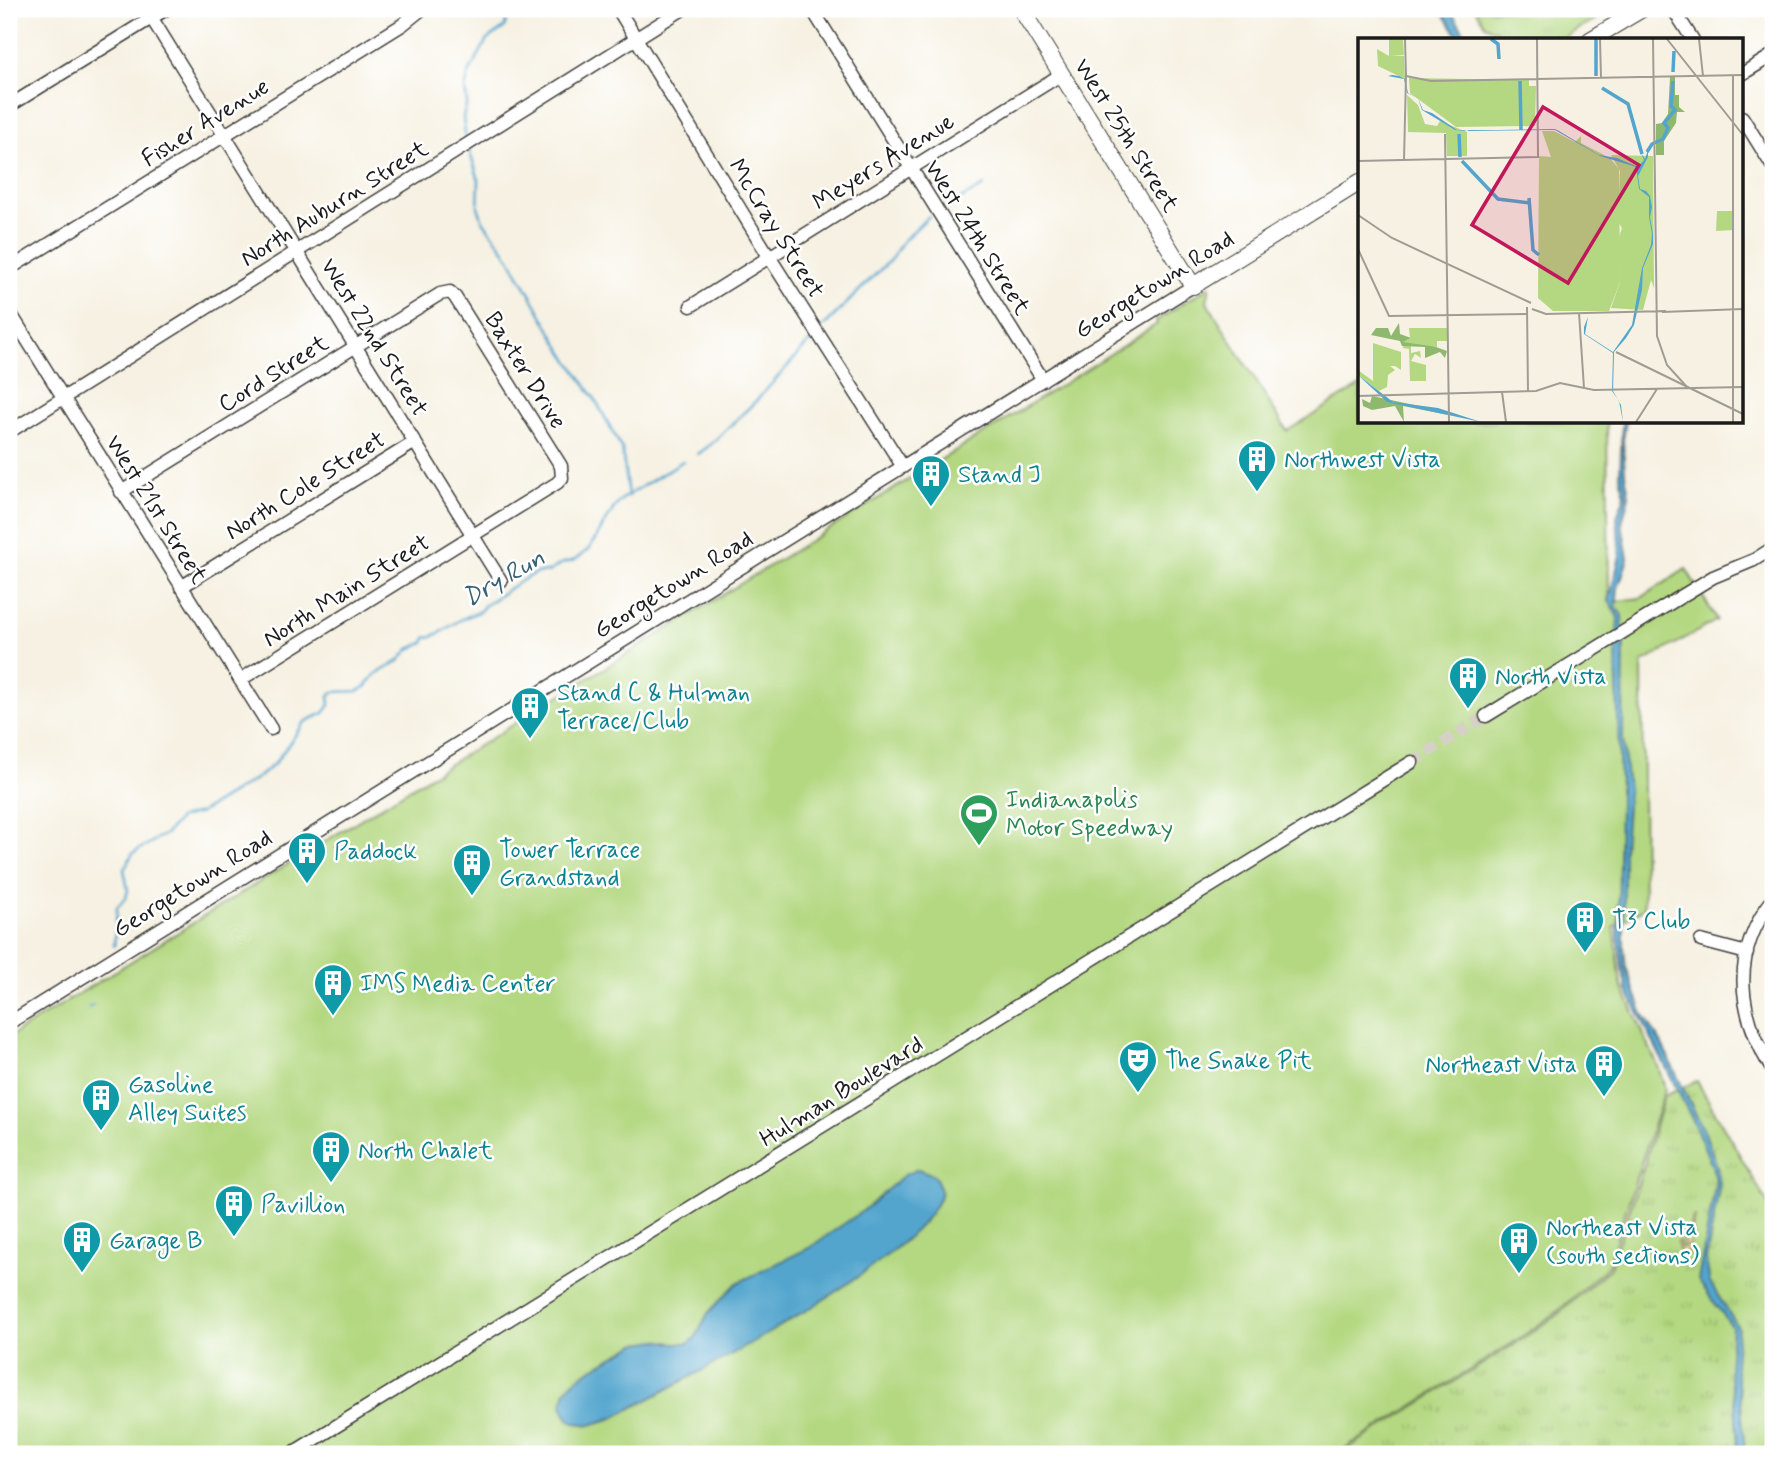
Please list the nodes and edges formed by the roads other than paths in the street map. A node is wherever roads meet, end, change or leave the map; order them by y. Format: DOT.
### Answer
graph roads {
  1 [pos="166,9"];
  2 [pos="422,9"];
  3 [pos="618,9"];
  4 [pos="683,9"];
  5 [pos="813,9"];
  6 [pos="1021,9"];
  7 [pos="1642,9"];
  8 [pos="1673,9"];
  9 [pos="149,13"];
  10 [pos="636,37"];
  11 [pos="1593,38"];
  12 [pos="1692,38"];
  13 [pos="1773,55"];
  14 [pos="1744,73"];
  15 [pos="1062,74"];
  16 [pos="9,106"];
  17 [pos="1744,120"];
  18 [pos="225,135"];
  19 [pos="910,167"];
  20 [pos="1773,167"];
  21 [pos="1358,183"];
  22 [pos="297,252"];
  23 [pos="770,258"];
  24 [pos="9,269"];
  25 [pos="1194,286"];
  26 [pos="447,292"];
  27 [pos="691,306"];
  28 [pos="9,311"];
  29 [pos="356,346"];
  30 [pos="1043,380"];
  31 [pos="63,398"];
  32 [pos="9,432"];
  33 [pos="415,442"];
  34 [pos="903,467"];
  35 [pos="562,475"];
  36 [pos="121,492"];
  37 [pos="474,536"];
  38 [pos="1773,548"];
  39 [pos="501,581"];
  40 [pos="181,587"];
  41 [pos="240,680"];
  42 [pos="1486,716"];
  43 [pos="271,729"];
  44 [pos="1412,762"];
  45 [pos="1773,899"];
  46 [pos="1701,941"];
  47 [pos="1747,953"];
  48 [pos="9,1023"];
  49 [pos="1773,1072"];
  50 [pos="290,1454"];
  1 -- 9 [label="street"];
  2 -- 18 [label="street, Fisher Avenue"];
  3 -- 10 [label="street, McCray Street"];
  4 -- 10 [label="street, North Auburn Street"];
  5 -- 19 [label="street, West 24th Street"];
  6 -- 15 [label="main road, West 25th Street"];
  7 -- 11 [label="main road"];
  8 -- 12 [label="street"];
  9 -- 16 [label="street"];
  9 -- 18 [label="street, West 22nd Street"];
  10 -- 22 [label="street, North Auburn Street"];
  10 -- 23 [label="street, McCray Street"];
  13 -- 14 [label="street"];
  15 -- 19 [label="street, Meyers Avenue"];
  15 -- 25 [label="main road, West 25th Street"];
  17 -- 20 [label="street"];
  18 -- 22 [label="street, West 22nd Street"];
  18 -- 24 [label="street, Fisher Avenue"];
  19 -- 23 [label="street, Meyers Avenue"];
  19 -- 30 [label="street, West 24th Street"];
  21 -- 25 [label="main road, Georgetown Road"];
  22 -- 29 [label="street, West 22nd Street"];
  22 -- 31 [label="street, North Auburn Street"];
  23 -- 27 [label="street, Meyers Avenue"];
  23 -- 34 [label="street, McCray Street"];
  25 -- 30 [label="street, Georgetown Road"];
  26 -- 29 [label="street, Cord Street"];
  26 -- 35 [label="street, Baxter Drive"];
  28 -- 31 [label="street, West 21st Street"];
  29 -- 33 [label="street, West 22nd Street"];
  29 -- 36 [label="street, Cord Street"];
  30 -- 34 [label="street, Georgetown Road"];
  31 -- 32 [label="street, North Auburn Street"];
  31 -- 36 [label="street, West 21st Street"];
  33 -- 37 [label="street, West 22nd Street"];
  33 -- 40 [label="street, North Cole Street"];
  34 -- 48 [label="street, Georgetown Road"];
  35 -- 37 [label="street, North Main Street"];
  36 -- 40 [label="street, West 21st Street"];
  37 -- 39 [label="street, West 22nd Street"];
  37 -- 41 [label="street, North Main Street"];
  38 -- 42 [label="street"];
  40 -- 41 [label="street, West 21st Street"];
  41 -- 43 [label="street, West 21st Street"];
  44 -- 50 [label="street, Hulman Boulevard"];
  45 -- 47 [label="street"];
  46 -- 47 [label="street"];
  47 -- 49 [label="street"];
}
